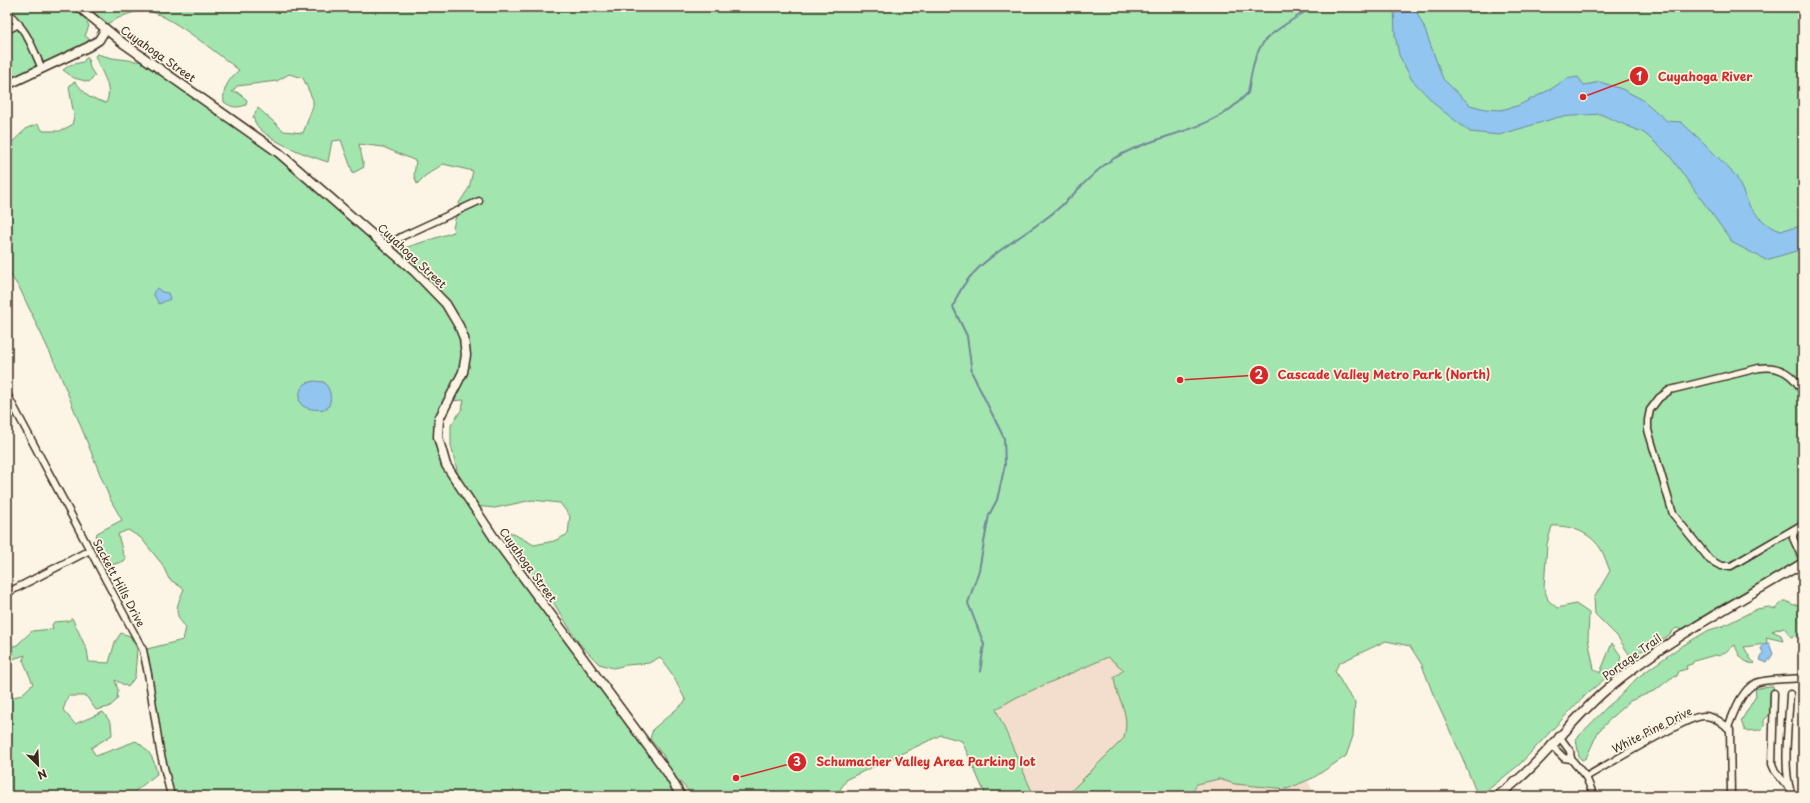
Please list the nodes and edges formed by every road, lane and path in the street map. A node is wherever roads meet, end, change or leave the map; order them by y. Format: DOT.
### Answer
graph roads {
  1 [pos="79,7"];
  2 [pos="7,12"];
  3 [pos="20,24"];
  4 [pos="7,30"];
  5 [pos="105,30"];
  6 [pos="42,69"];
  7 [pos="7,85"];
  8 [pos="480,201"];
  9 [pos="386,246"];
  10 [pos="1803,392"];
  11 [pos="7,394"];
  12 [pos="1803,524"];
  13 [pos="1794,530"];
  14 [pos="1803,531"];
  15 [pos="90,550"];
  16 [pos="1803,560"];
  17 [pos="1803,563"];
  18 [pos="7,593"];
  19 [pos="1803,678"];
  20 [pos="1774,693"];
  21 [pos="1790,694"];
  22 [pos="1728,727"];
  23 [pos="1559,736"];
  24 [pos="1551,746"];
  25 [pos="1571,758"];
  26 [pos="1586,777"];
  27 [pos="1788,788"];
  28 [pos="680,794"];
  29 [pos="171,796"];
  30 [pos="1497,796"];
  31 [pos="1594,796"];
  32 [pos="1731,796"];
  33 [pos="1793,796"];
  1 -- 5 [label="street, Cuyahoga Street"];
  2 -- 3 [label="street"];
  3 -- 4 [label="street"];
  3 -- 6 [label="street"];
  5 -- 6 [label="street"];
  5 -- 9 [label="street, Cuyahoga Street"];
  6 -- 7 [label="street"];
  8 -- 9 [label="street"];
  9 -- 28 [label="street, Cuyahoga Street"];
  10 -- 13 [label="street"];
  11 -- 15 [label="street, Sackett Hills Drive"];
  12 -- 13 [label="street"];
  13 -- 14 [label="street"];
  13 -- 16 [label="street"];
  15 -- 18 [label="street"];
  15 -- 29 [label="street, Sackett Hills Drive"];
  17 -- 23 [label="street, Portage Trail"];
  19 -- 22 [label="street"];
  20 -- 27 [label="street"];
  21 -- 27 [label="street"];
  22 -- 26 [label="street, White Pine Drive"];
  22 -- 32 [label="street"];
  23 -- 24 [label="street, Portage Trail"];
  23 -- 25 [label="street"];
  24 -- 25 [label="street"];
  24 -- 30 [label="street, Portage Trail"];
  25 -- 26 [label="street"];
  26 -- 31 [label="street"];
  27 -- 33 [label="street"];
}
